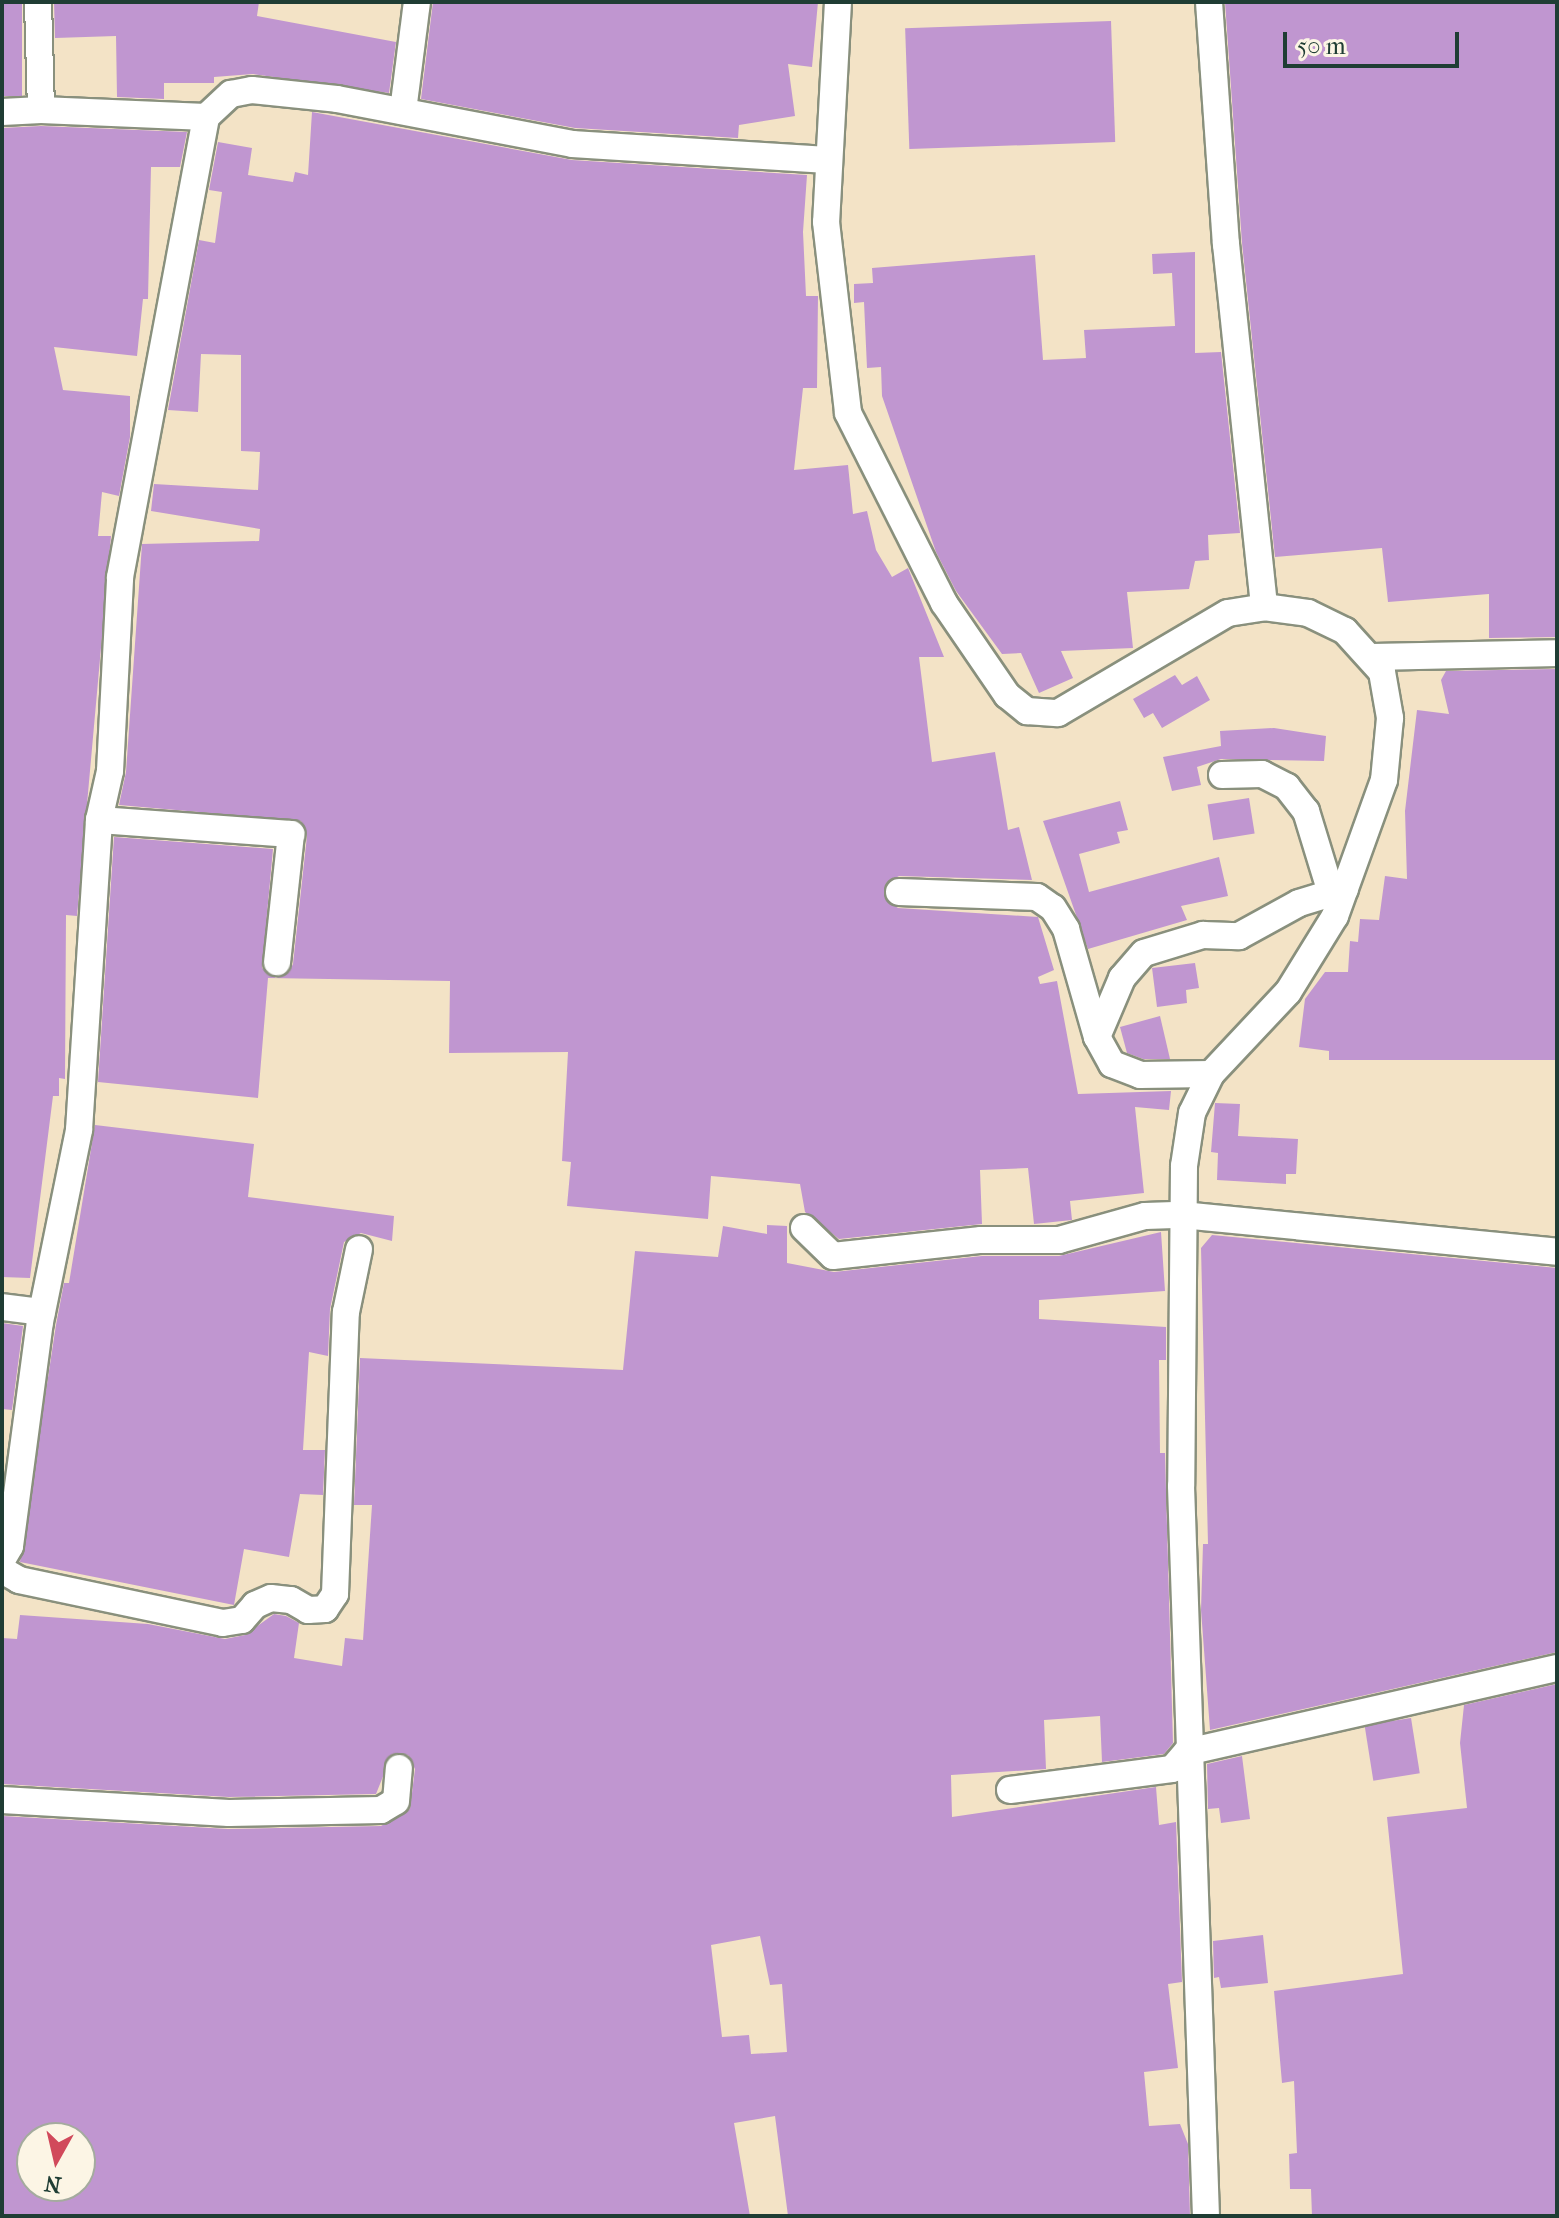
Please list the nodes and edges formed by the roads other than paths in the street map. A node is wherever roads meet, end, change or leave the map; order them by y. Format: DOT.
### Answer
graph roads {
  1 [pos="38,2"];
  2 [pos="417,2"];
  3 [pos="838,2"];
  4 [pos="1209,2"];
  5 [pos="41,110"];
  6 [pos="403,111"];
  7 [pos="2,112"];
  8 [pos="206,117"];
  9 [pos="826,160"];
  10 [pos="1264,607"];
  11 [pos="1557,653"];
  12 [pos="1373,657"];
  13 [pos="1222,775"];
  14 [pos="99,820"];
  15 [pos="1338,891"];
  16 [pos="899,892"];
  17 [pos="277,962"];
  18 [pos="1097,1037"];
  19 [pos="1211,1074"];
  20 [pos="1182,1215"];
  21 [pos="804,1228"];
  22 [pos="359,1249"];
  23 [pos="1557,1252"];
  24 [pos="2,1307"];
  25 [pos="42,1312"];
  26 [pos="2,1560"];
  27 [pos="2,1570"];
  28 [pos="1557,1668"];
  29 [pos="1187,1752"];
  30 [pos="399,1768"];
  31 [pos="1010,1790"];
  32 [pos="2,1800"];
  33 [pos="1206,2216"];
  1 -- 5 [label="street"];
  2 -- 6 [label="street"];
  3 -- 9 [label="street"];
  4 -- 10 [label="street"];
  5 -- 7 [label="street"];
  5 -- 8 [label="street"];
  6 -- 8 [label="street"];
  6 -- 9 [label="street"];
  8 -- 14 [label="street"];
  9 -- 10 [label="street"];
  10 -- 12 [label="street"];
  11 -- 12 [label="street"];
  12 -- 15 [label="street"];
  13 -- 15 [label="street"];
  14 -- 17 [label="street"];
  14 -- 25 [label="street"];
  15 -- 18 [label="street"];
  15 -- 19 [label="street"];
  16 -- 18 [label="street"];
  18 -- 19 [label="street"];
  19 -- 20 [label="street"];
  20 -- 21 [label="street"];
  20 -- 23 [label="street"];
  20 -- 29 [label="street"];
  22 -- 27 [label="street"];
  24 -- 25 [label="street"];
  25 -- 26 [label="street"];
  28 -- 29 [label="street"];
  29 -- 31 [label="street"];
  29 -- 33 [label="street"];
  30 -- 32 [label="street"];
}
